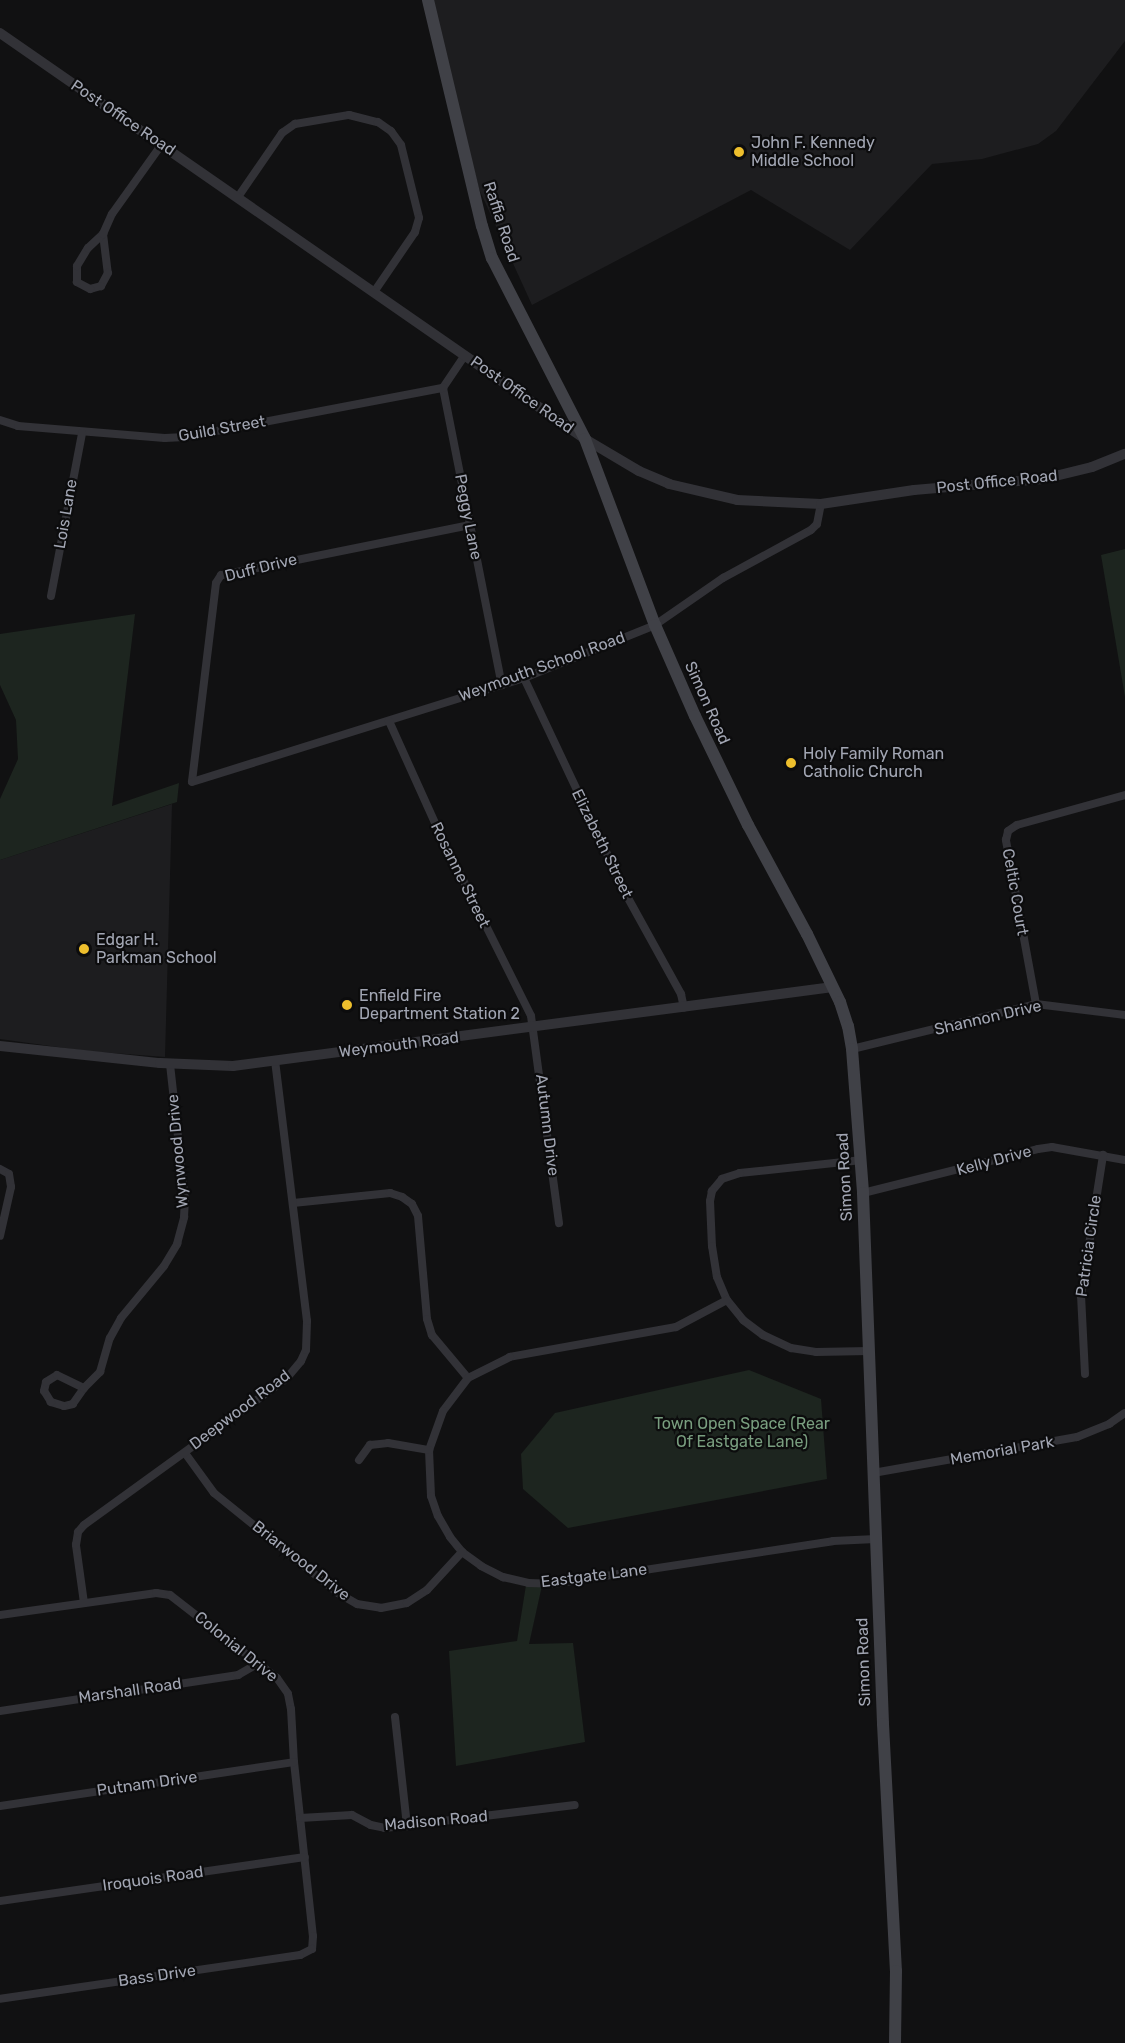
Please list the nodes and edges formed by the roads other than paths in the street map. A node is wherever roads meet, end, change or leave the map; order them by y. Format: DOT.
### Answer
graph roads {
  1 [pos="428,0"];
  2 [pos="0,33"];
  3 [pos="162,144"];
  4 [pos="238,197"];
  5 [pos="103,234"];
  6 [pos="374,292"];
  7 [pos="465,355"];
  8 [pos="443,388"];
  9 [pos="0,420"];
  10 [pos="82,433"];
  11 [pos="585,439"];
  12 [pos="1125,454"];
  13 [pos="821,504"];
  14 [pos="470,525"];
  15 [pos="51,596"];
  16 [pos="655,625"];
  17 [pos="524,678"];
  18 [pos="502,685"];
  19 [pos="389,721"];
  20 [pos="192,782"];
  21 [pos="1125,795"];
  22 [pos="833,987"];
  23 [pos="1036,1004"];
  24 [pos="684,1008"];
  25 [pos="1125,1015"];
  26 [pos="534,1028"];
  27 [pos="0,1046"];
  28 [pos="852,1049"];
  29 [pos="275,1061"];
  30 [pos="170,1064"];
  31 [pos="1103,1155"];
  32 [pos="862,1160"];
  33 [pos="1125,1160"];
  34 [pos="0,1169"];
  35 [pos="863,1192"];
  36 [pos="293,1203"];
  37 [pos="559,1223"];
  38 [pos="0,1236"];
  39 [pos="727,1300"];
  40 [pos="869,1351"];
  41 [pos="1085,1374"];
  42 [pos="468,1378"];
  43 [pos="84,1388"];
  44 [pos="1125,1413"];
  45 [pos="429,1450"];
  46 [pos="185,1453"];
  47 [pos="358,1460"];
  48 [pos="873,1473"];
  49 [pos="876,1539"];
  50 [pos="462,1552"];
  51 [pos="84,1603"];
  52 [pos="0,1615"];
  53 [pos="257,1664"];
  54 [pos="0,1711"];
  55 [pos="395,1717"];
  56 [pos="294,1762"];
  57 [pos="575,1805"];
  58 [pos="0,1806"];
  59 [pos="300,1818"];
  60 [pos="407,1826"];
  61 [pos="305,1857"];
  62 [pos="0,1901"];
  63 [pos="312,1949"];
  64 [pos="0,1999"];
  65 [pos="895,2043"];
  1 -- 11 [label="main road, Raffia Road"];
  2 -- 3 [label="street, Post Office Road"];
  3 -- 4 [label="street, Post Office Road"];
  3 -- 5 [label="street"];
  4 -- 6 [label="street, Post Office Road"];
  4 -- 6 [label="street"];
  5 -- 5 [label="street"];
  6 -- 7 [label="street, Post Office Road"];
  7 -- 8 [label="street"];
  7 -- 11 [label="street, Post Office Road"];
  8 -- 10 [label="street, Guild Street"];
  8 -- 14 [label="street, Peggy Lane"];
  9 -- 10 [label="street, Guild Street"];
  10 -- 15 [label="street, Lois Lane"];
  11 -- 13 [label="street, Post Office Road"];
  11 -- 16 [label="main road, Simon Road"];
  12 -- 13 [label="street, Post Office Road"];
  13 -- 16 [label="street, Weymouth School Road"];
  14 -- 18 [label="street, Peggy Lane"];
  14 -- 20 [label="street, Duff Drive"];
  16 -- 17 [label="street, Weymouth School Road"];
  16 -- 22 [label="main road, Simon Road"];
  17 -- 18 [label="street, Weymouth School Road"];
  17 -- 24 [label="street, Elizabeth Street"];
  18 -- 19 [label="street, Weymouth School Road"];
  19 -- 20 [label="street, Weymouth School Road"];
  19 -- 26 [label="street, Rosanne Street"];
  21 -- 23 [label="street, Celtic Court"];
  22 -- 24 [label="street, Weymouth Road"];
  22 -- 28 [label="main road, Simon Road"];
  23 -- 25 [label="street, Shannon Drive"];
  23 -- 28 [label="street, Shannon Drive"];
  24 -- 26 [label="street, Weymouth Road"];
  26 -- 29 [label="street, Weymouth Road"];
  26 -- 37 [label="street, Autumn Drive"];
  27 -- 30 [label="street, Weymouth Road"];
  28 -- 32 [label="main road, Simon Road"];
  29 -- 30 [label="street, Weymouth Road"];
  29 -- 36 [label="street, Deepwood Road"];
  30 -- 43 [label="street, Wynwood Drive"];
  31 -- 33 [label="street, Kelly Drive"];
  31 -- 35 [label="street, Kelly Drive"];
  31 -- 41 [label="street, Patricia Circle"];
  32 -- 35 [label="main road, Simon Road"];
  32 -- 39 [label="street"];
  34 -- 38 [label="street"];
  35 -- 40 [label="main road, Simon Road"];
  36 -- 42 [label="street"];
  36 -- 46 [label="street, Deepwood Road"];
  39 -- 40 [label="street"];
  39 -- 42 [label="street, Eastgate Lane"];
  40 -- 48 [label="main road, Simon Road"];
  42 -- 45 [label="street, Eastgate Lane"];
  43 -- 43 [label="street, Wynwood Drive"];
  44 -- 48 [label="street, Memorial Park"];
  45 -- 47 [label="street"];
  45 -- 50 [label="street, Eastgate Lane"];
  46 -- 50 [label="street, Briarwood Drive"];
  46 -- 51 [label="street, Deepwood Road"];
  48 -- 49 [label="main road, Simon Road"];
  49 -- 50 [label="street, Eastgate Lane"];
  49 -- 65 [label="main road, Simon Road"];
  51 -- 52 [label="street, Colonial Drive"];
  51 -- 53 [label="street, Colonial Drive"];
  53 -- 54 [label="street, Marshall Road"];
  53 -- 56 [label="street, Colonial Drive"];
  55 -- 60 [label="street"];
  56 -- 58 [label="street, Putnam Drive"];
  56 -- 59 [label="street, Colonial Drive"];
  57 -- 60 [label="street, Madison Road"];
  59 -- 60 [label="street, Madison Road"];
  59 -- 61 [label="street, Colonial Drive"];
  61 -- 62 [label="street, Iroquois Road"];
  61 -- 63 [label="street, Colonial Drive"];
  63 -- 64 [label="street, Bass Drive"];
}
